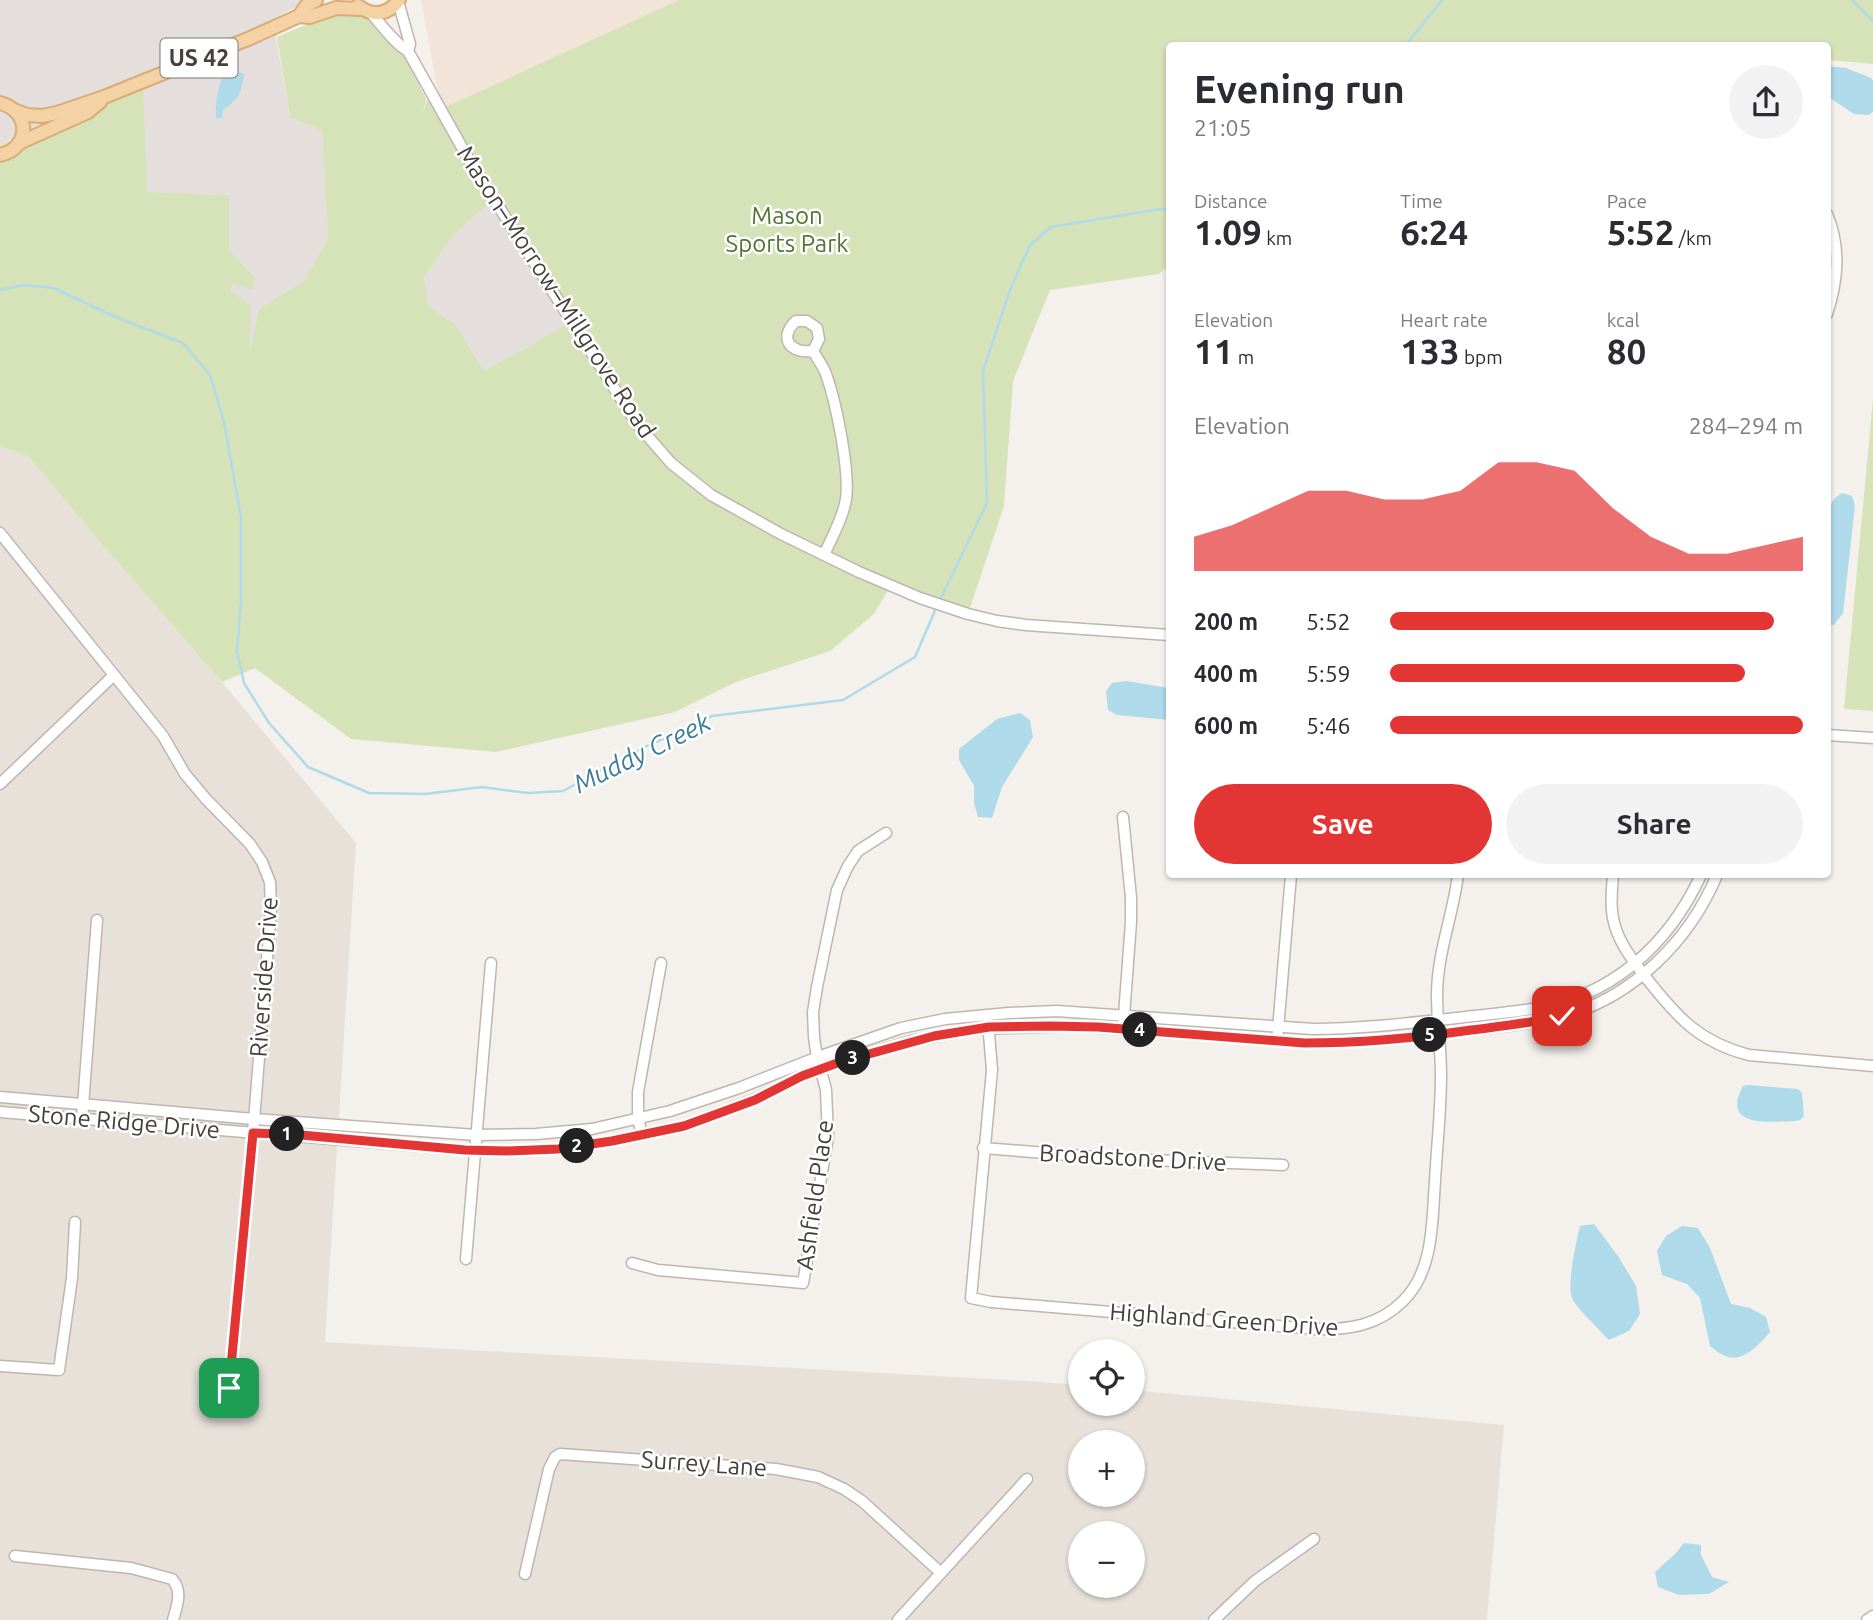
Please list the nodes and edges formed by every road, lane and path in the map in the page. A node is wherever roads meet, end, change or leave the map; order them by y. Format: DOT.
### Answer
graph roads {
  1 [pos="316,0"];
  2 [pos="399,1"];
  3 [pos="362,7"];
  4 [pos="299,16"];
  5 [pos="408,51"];
  6 [pos="104,97"];
  7 [pos="0,103"];
  8 [pos="16,111"];
  9 [pos="19,143"];
  10 [pos="0,155"];
  11 [pos="1831,227"];
  12 [pos="1831,301"];
  13 [pos="813,351"];
  14 [pos="0,533"];
  15 [pos="824,555"];
  16 [pos="1166,635"];
  17 [pos="114,675"];
  18 [pos="1831,734"];
  19 [pos="1873,738"];
  20 [pos="0,784"];
  21 [pos="1123,817"];
  22 [pos="886,834"];
  23 [pos="1291,878"];
  24 [pos="1458,878"];
  25 [pos="1613,878"];
  26 [pos="1700,878"];
  27 [pos="1716,878"];
  28 [pos="97,920"];
  29 [pos="491,962"];
  30 [pos="661,962"];
  31 [pos="1635,964"];
  32 [pos="1643,974"];
  33 [pos="1125,1014"];
  34 [pos="987,1015"];
  35 [pos="1438,1020"];
  36 [pos="1278,1026"];
  37 [pos="989,1027"];
  38 [pos="1123,1029"];
  39 [pos="1439,1035"];
  40 [pos="1277,1041"];
  41 [pos="818,1057"];
  42 [pos="1873,1066"];
  43 [pos="821,1069"];
  44 [pos="0,1097"];
  45 [pos="82,1103"];
  46 [pos="0,1112"];
  47 [pos="638,1118"];
  48 [pos="82,1119"];
  49 [pos="254,1119"];
  50 [pos="253,1133"];
  51 [pos="476,1135"];
  52 [pos="642,1135"];
  53 [pos="983,1148"];
  54 [pos="475,1150"];
  55 [pos="1283,1165"];
  56 [pos="75,1222"];
  57 [pos="466,1259"];
  58 [pos="632,1263"];
  59 [pos="0,1366"];
  60 [pos="229,1388"];
  61 [pos="1027,1479"];
  62 [pos="1314,1539"];
  63 [pos="15,1556"];
  64 [pos="941,1573"];
  65 [pos="525,1574"];
  66 [pos="1873,1616"];
  67 [pos="173,1620"];
  68 [pos="898,1620"];
  69 [pos="1213,1620"];
  70 [pos="1867,1620"];
  1 -- 4 [label="main road, US 42"];
  2 -- 3 [label="main road, US 42"];
  2 -- 5 [label="street, Mason–Morrow–Millgrove Road"];
  3 -- 4 [label="main road, US 42"];
  3 -- 5 [label="street, Mason–Morrow–Millgrove Road"];
  4 -- 6 [label="main road, US 42"];
  5 -- 15 [label="street, Mason–Morrow–Millgrove Road"];
  6 -- 8 [label="main road, US 42"];
  6 -- 9 [label="main road, US 42"];
  7 -- 8 [label="main road"];
  8 -- 9 [label="main road"];
  9 -- 10 [label="main road"];
  11 -- 12 [label="street"];
  13 -- 15 [label="street"];
  14 -- 17 [label="street, Riverside Drive"];
  15 -- 16 [label="street, Mason–Morrow–Millgrove Road"];
  17 -- 20 [label="street"];
  17 -- 49 [label="street, Riverside Drive"];
  18 -- 19 [label="street"];
  21 -- 33 [label="street"];
  22 -- 41 [label="street, Ashfield Place"];
  23 -- 36 [label="street"];
  24 -- 35 [label="street, Highland Green Drive"];
  25 -- 31 [label="street"];
  26 -- 31 [label="street, Stone Ridge Drive"];
  27 -- 32 [label="street, Stone Ridge Drive"];
  28 -- 45 [label="street"];
  29 -- 51 [label="street"];
  30 -- 47 [label="street"];
  31 -- 32 [label="street"];
  31 -- 35 [label="street, Stone Ridge Drive"];
  32 -- 39 [label="street, Stone Ridge Drive"];
  32 -- 42 [label="street"];
  33 -- 34 [label="street, Stone Ridge Drive"];
  33 -- 36 [label="street, Stone Ridge Drive"];
  33 -- 38 [label="street"];
  34 -- 37 [label="street, Highland Green Drive"];
  34 -- 41 [label="street, Stone Ridge Drive"];
  35 -- 36 [label="street, Stone Ridge Drive"];
  35 -- 39 [label="street, Highland Green Drive"];
  36 -- 40 [label="street"];
  37 -- 38 [label="street, Stone Ridge Drive"];
  37 -- 43 [label="street, Stone Ridge Drive"];
  37 -- 53 [label="street, Highland Green Drive"];
  38 -- 40 [label="street, Stone Ridge Drive"];
  39 -- 40 [label="street, Stone Ridge Drive"];
  39 -- 53 [label="street, Highland Green Drive"];
  41 -- 43 [label="street, Ashfield Place"];
  41 -- 47 [label="street, Stone Ridge Drive"];
  43 -- 52 [label="street, Stone Ridge Drive"];
  43 -- 58 [label="street, Ashfield Place"];
  44 -- 45 [label="street, Stone Ridge Drive"];
  45 -- 48 [label="street"];
  45 -- 49 [label="street, Stone Ridge Drive"];
  46 -- 48 [label="street, Stone Ridge Drive"];
  47 -- 51 [label="street, Stone Ridge Drive"];
  47 -- 52 [label="street"];
  48 -- 50 [label="street, Stone Ridge Drive"];
  49 -- 50 [label="street, Riverside Drive"];
  49 -- 51 [label="street, Stone Ridge Drive"];
  50 -- 54 [label="street, Stone Ridge Drive"];
  50 -- 60 [label="street, Riverside Drive"];
  51 -- 54 [label="street"];
  52 -- 54 [label="street, Stone Ridge Drive"];
  53 -- 55 [label="street, Broadstone Drive"];
  54 -- 57 [label="street"];
  56 -- 59 [label="street"];
  61 -- 64 [label="street"];
  62 -- 69 [label="street"];
  63 -- 67 [label="street"];
  64 -- 65 [label="street, Surrey Lane"];
  64 -- 68 [label="street"];
  66 -- 70 [label="street"];
}
